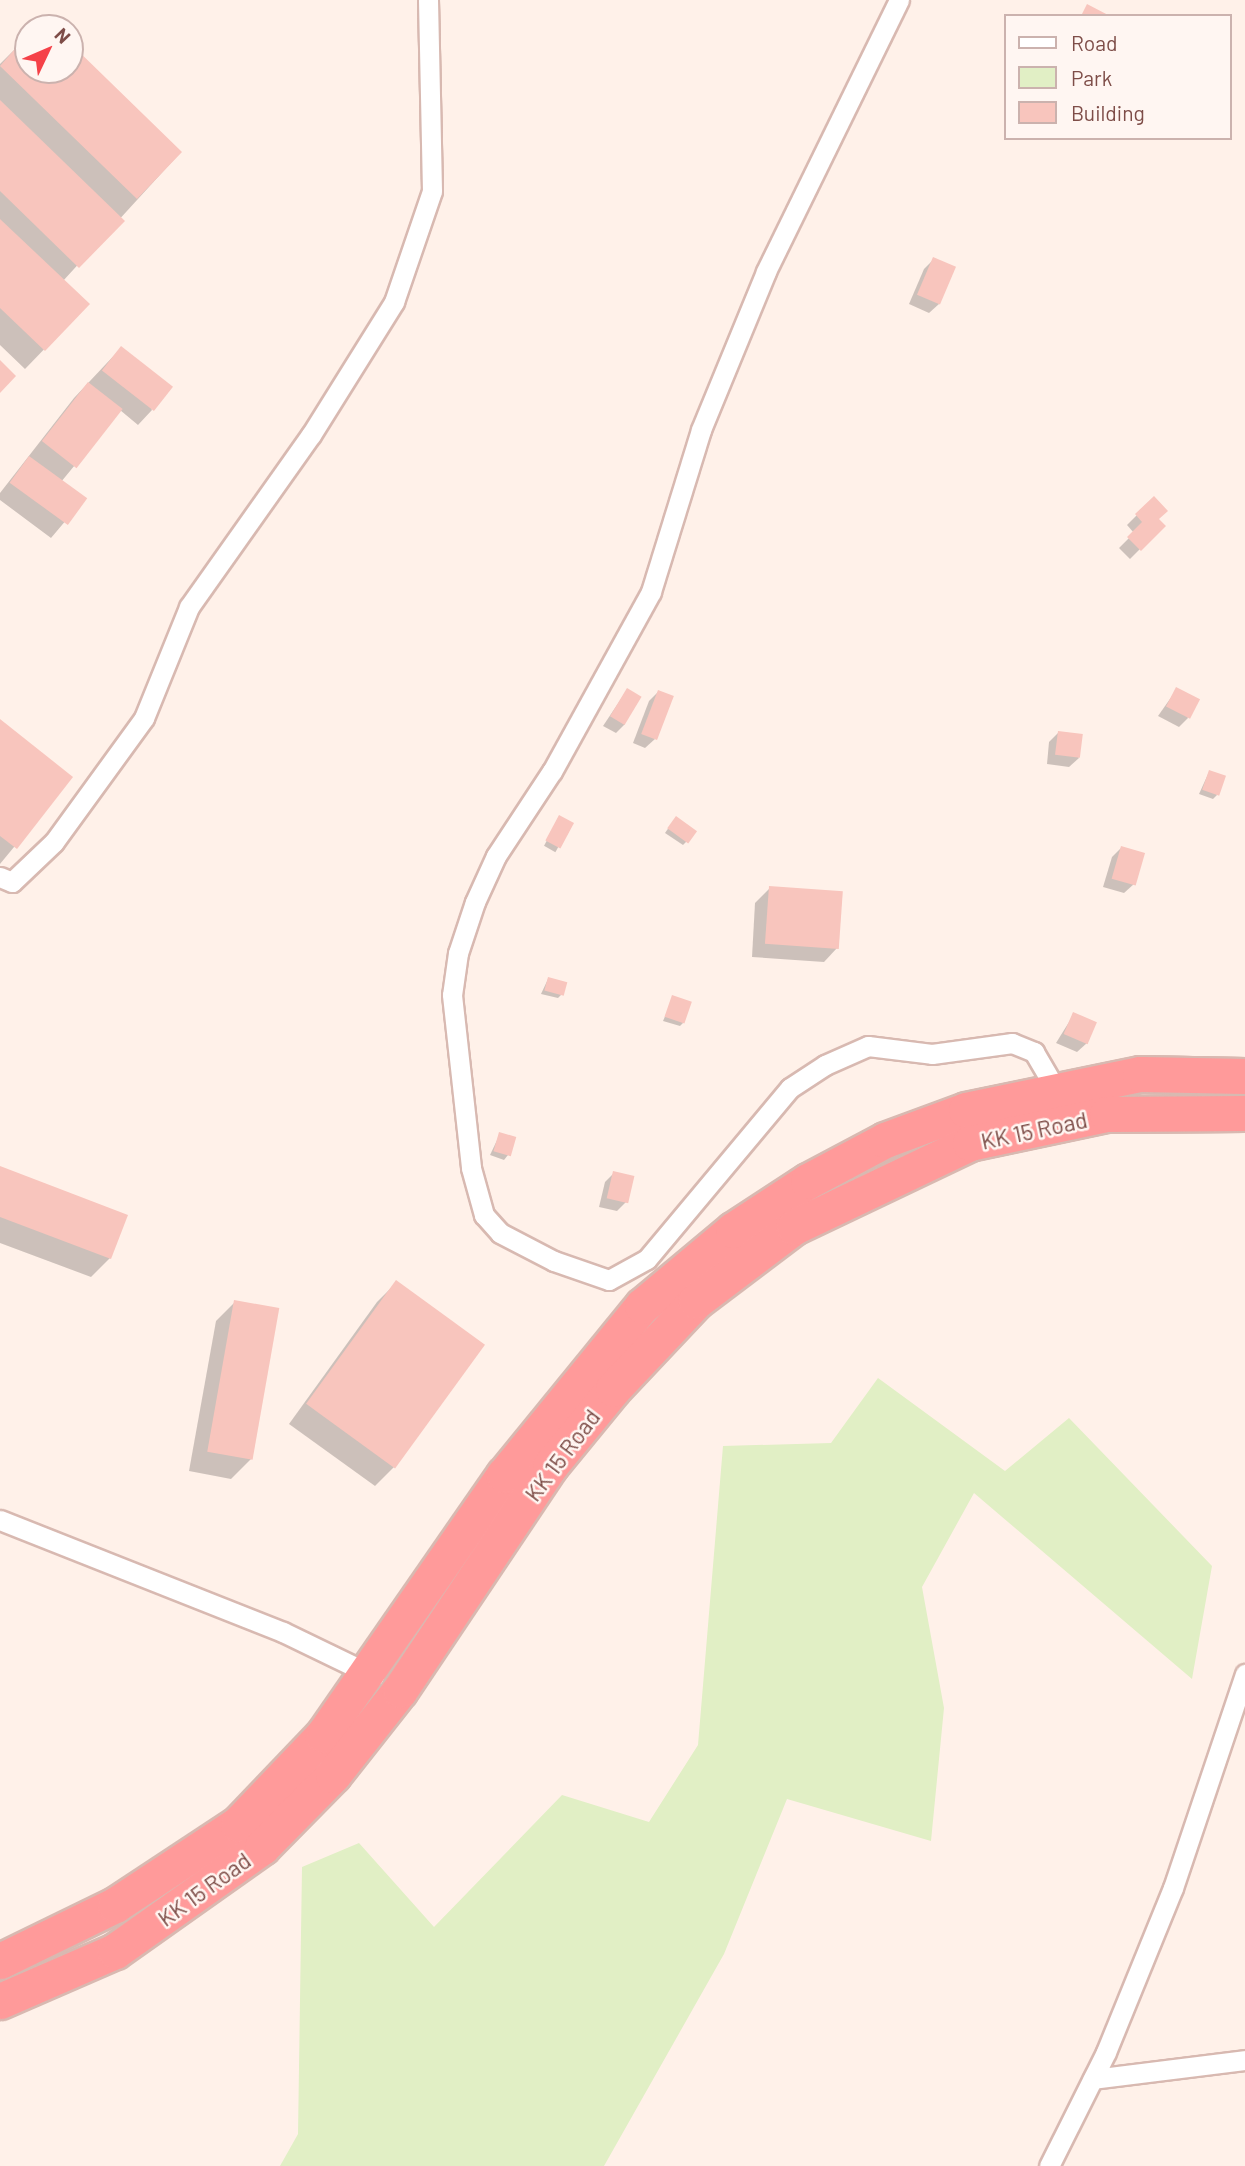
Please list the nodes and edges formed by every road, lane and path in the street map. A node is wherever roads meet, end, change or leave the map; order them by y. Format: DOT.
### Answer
graph roads {
  1 [pos="428,0"];
  2 [pos="900,0"];
  3 [pos="0,877"];
  4 [pos="1245,1076"];
  5 [pos="1055,1088"];
  6 [pos="1245,1112"];
  7 [pos="0,1520"];
  8 [pos="369,1674"];
  9 [pos="1245,1674"];
  10 [pos="400,1690"];
  11 [pos="1241,1697"];
  12 [pos="0,1961"];
  13 [pos="0,2001"];
  14 [pos="1245,2060"];
  15 [pos="1093,2079"];
  16 [pos="1049,2166"];
  1 -- 3 [label="street"];
  2 -- 5 [label="street"];
  4 -- 5 [label="highway, KK 15 Road"];
  5 -- 8 [label="highway, KK 15 Road"];
  6 -- 10 [label="highway, KK 15 Road"];
  7 -- 8 [label="street"];
  8 -- 10 [label="street"];
  8 -- 12 [label="highway, KK 15 Road"];
  9 -- 11 [label="street"];
  10 -- 13 [label="highway, KK 15 Road"];
  11 -- 15 [label="street"];
  14 -- 15 [label="street"];
  15 -- 16 [label="street"];
}
